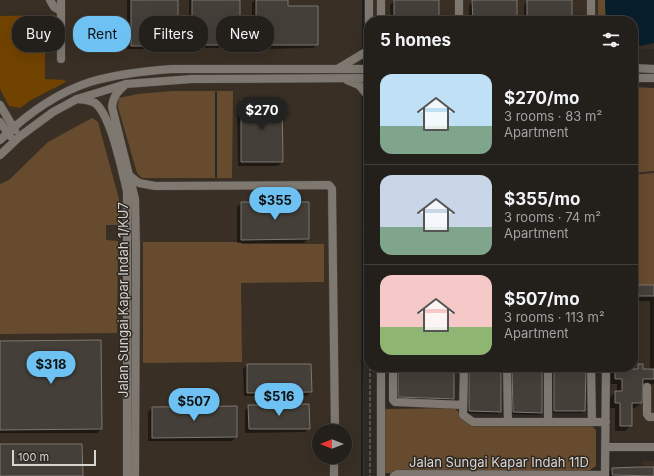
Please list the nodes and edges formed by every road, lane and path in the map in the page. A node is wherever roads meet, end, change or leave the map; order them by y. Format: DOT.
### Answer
graph roads {
  1 [pos="50,0"];
  2 [pos="61,0"];
  3 [pos="369,0"];
  4 [pos="381,0"];
  5 [pos="459,0"];
  6 [pos="591,0"];
  7 [pos="61,11"];
  8 [pos="369,16"];
  9 [pos="381,16"];
  10 [pos="458,16"];
  11 [pos="591,16"];
  12 [pos="364,53"];
  13 [pos="61,59"];
  14 [pos="638,68"];
  15 [pos="338,69"];
  16 [pos="364,69"];
  17 [pos="654,69"];
  18 [pos="364,78"];
  19 [pos="638,78"];
  20 [pos="654,78"];
  21 [pos="343,79"];
  22 [pos="126,84"];
  23 [pos="364,91"];
  24 [pos="77,99"];
  25 [pos="0,105"];
  26 [pos="112,107"];
  27 [pos="102,111"];
  28 [pos="0,122"];
  29 [pos="10,130"];
  30 [pos="16,139"];
  31 [pos="0,140"];
  32 [pos="0,155"];
  33 [pos="130,175"];
  34 [pos="155,186"];
  35 [pos="135,199"];
  36 [pos="370,372"];
  37 [pos="381,372"];
  38 [pos="393,372"];
  39 [pos="464,372"];
  40 [pos="507,372"];
  41 [pos="548,372"];
  42 [pos="591,372"];
  43 [pos="606,372"];
  44 [pos="647,387"];
  45 [pos="463,405"];
  46 [pos="654,417"];
  47 [pos="508,422"];
  48 [pos="548,422"];
  49 [pos="592,422"];
  50 [pos="606,422"];
  51 [pos="334,424"];
  52 [pos="606,447"];
  53 [pos="654,447"];
  54 [pos="334,464"];
  55 [pos="448,475"];
  56 [pos="498,475"];
  57 [pos="544,475"];
  58 [pos="594,475"];
  59 [pos="128,476"];
  60 [pos="135,476"];
  61 [pos="334,476"];
  62 [pos="370,476"];
  63 [pos="381,476"];
  64 [pos="394,476"];
  65 [pos="606,476"];
  1 -- 7 [label="street"];
  2 -- 7 [label="street"];
  3 -- 8 [label="street"];
  4 -- 9 [label="street"];
  5 -- 10 [label="street"];
  6 -- 11 [label="street"];
  7 -- 13 [label="street"];
  12 -- 15 [label="street"];
  14 -- 17 [label="street"];
  15 -- 16 [label="street"];
  15 -- 29 [label="street"];
  18 -- 21 [label="street"];
  19 -- 20 [label="street"];
  21 -- 22 [label="street"];
  21 -- 23 [label="street"];
  22 -- 24 [label="street"];
  22 -- 26 [label="street"];
  24 -- 27 [label="street"];
  24 -- 30 [label="street"];
  25 -- 29 [label="street"];
  26 -- 27 [label="street"];
  26 -- 33 [label="street, Jalan Sungai Kapar Indah 1/KU7"];
  27 -- 59 [label="street, Jalan Sungai Kapar Indah 1/KU7"];
  28 -- 29 [label="street"];
  29 -- 30 [label="street"];
  29 -- 31 [label="street"];
  30 -- 32 [label="street"];
  33 -- 34 [label="street"];
  33 -- 35 [label="street, Jalan Sungai Kapar Indah 1/KU7"];
  34 -- 35 [label="street"];
  34 -- 51 [label="street"];
  35 -- 60 [label="street, Jalan Sungai Kapar Indah 1/KU7"];
  36 -- 62 [label="path"];
  37 -- 63 [label="street"];
  38 -- 45 [label="street"];
  39 -- 45 [label="street"];
  40 -- 47 [label="street"];
  41 -- 48 [label="street"];
  42 -- 49 [label="street"];
  43 -- 50 [label="street"];
  44 -- 46 [label="street"];
  45 -- 47 [label="street"];
  47 -- 48 [label="street"];
  48 -- 49 [label="street"];
  49 -- 50 [label="street"];
  50 -- 52 [label="street"];
  52 -- 53 [label="street"];
  52 -- 65 [label="street"];
  54 -- 61 [label="street"];
  55 -- 56 [label="street, Jalan Sungai Kapar Indah 11D"];
  55 -- 64 [label="street, Jalan Sungai Kapar Indah 11D"];
  56 -- 57 [label="street, Jalan Sungai Kapar Indah 11D"];
  57 -- 58 [label="street, Jalan Sungai Kapar Indah 11D"];
  58 -- 65 [label="street, Jalan Sungai Kapar Indah 11D"];
}
